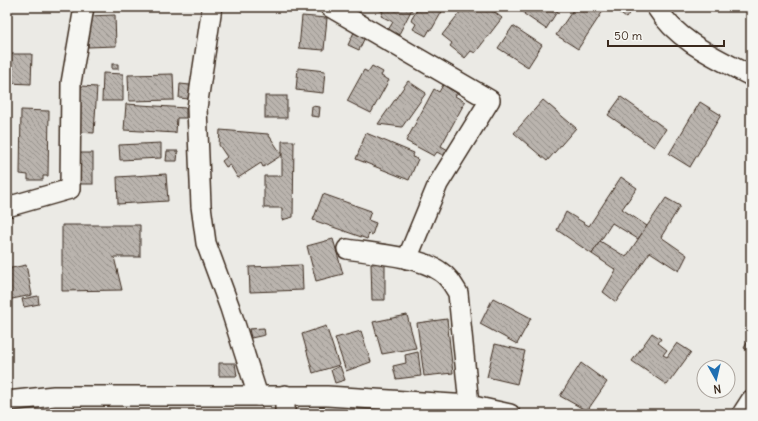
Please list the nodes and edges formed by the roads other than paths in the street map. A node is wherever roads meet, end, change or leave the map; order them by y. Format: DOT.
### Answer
graph roads {
  1 [pos="84,7"];
  2 [pos="212,7"];
  3 [pos="330,7"];
  4 [pos="642,7"];
  5 [pos="658,11"];
  6 [pos="751,76"];
  7 [pos="7,207"];
  8 [pos="347,249"];
  9 [pos="407,259"];
  10 [pos="285,395"];
  11 [pos="258,396"];
  12 [pos="751,400"];
  13 [pos="7,401"];
  14 [pos="468,405"];
  15 [pos="285,414"];
  16 [pos="510,414"];
  17 [pos="742,414"];
  1 -- 7 [label="street"];
  2 -- 11 [label="street"];
  3 -- 9 [label="street"];
  4 -- 5 [label="street"];
  5 -- 6 [label="street"];
  8 -- 9 [label="street"];
  9 -- 14 [label="street"];
  10 -- 11 [label="street"];
  10 -- 14 [label="street"];
  10 -- 15 [label="street"];
  11 -- 13 [label="street"];
  12 -- 17 [label="street"];
  14 -- 16 [label="street"];
}
